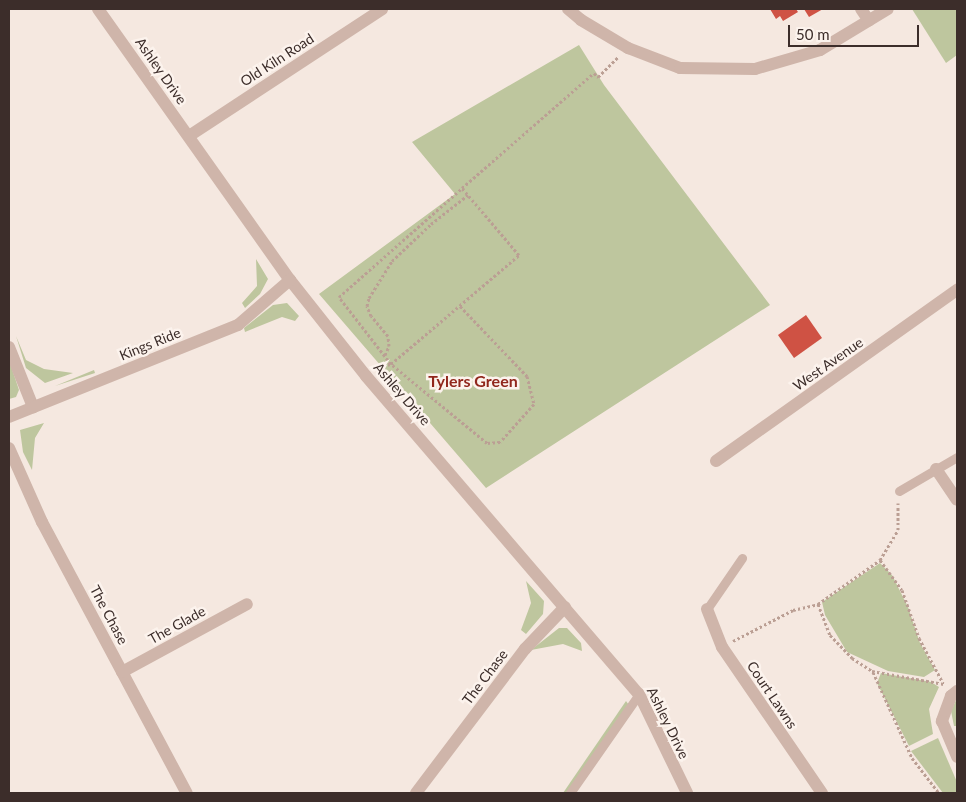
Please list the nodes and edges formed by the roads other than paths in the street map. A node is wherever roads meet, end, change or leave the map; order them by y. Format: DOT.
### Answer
graph roads {
  1 [pos="98,9"];
  2 [pos="382,9"];
  3 [pos="568,9"];
  4 [pos="862,9"];
  5 [pos="888,9"];
  6 [pos="869,21"];
  7 [pos="189,136"];
  8 [pos="290,280"];
  9 [pos="957,290"];
  10 [pos="9,347"];
  11 [pos="33,407"];
  12 [pos="9,417"];
  13 [pos="9,448"];
  14 [pos="957,457"];
  15 [pos="716,461"];
  16 [pos="936,469"];
  17 [pos="899,491"];
  18 [pos="957,500"];
  19 [pos="742,558"];
  20 [pos="246,604"];
  21 [pos="565,607"];
  22 [pos="707,609"];
  23 [pos="122,672"];
  24 [pos="639,694"];
  25 [pos="954,694"];
  26 [pos="957,757"];
  27 [pos="187,793"];
  28 [pos="416,793"];
  29 [pos="570,793"];
  30 [pos="686,793"];
  31 [pos="822,793"];
  1 -- 7 [label="street, Ashley Drive"];
  2 -- 7 [label="street, Old Kiln Road"];
  3 -- 6 [label="street"];
  4 -- 6 [label="street"];
  5 -- 6 [label="street"];
  7 -- 8 [label="street, Ashley Drive"];
  8 -- 11 [label="street, Kings Ride"];
  8 -- 21 [label="street, Ashley Drive"];
  9 -- 15 [label="street, West Avenue"];
  10 -- 11 [label="street"];
  11 -- 12 [label="street, Kings Ride"];
  13 -- 23 [label="street, The Chase"];
  14 -- 16 [label="lane"];
  16 -- 17 [label="lane"];
  16 -- 18 [label="street"];
  19 -- 22 [label="lane"];
  20 -- 23 [label="street, The Glade"];
  21 -- 24 [label="street, Ashley Drive"];
  21 -- 28 [label="street, The Chase"];
  22 -- 31 [label="street, Court Lawns"];
  23 -- 27 [label="street, The Chase"];
  24 -- 29 [label="lane"];
  24 -- 30 [label="street, Ashley Drive"];
  25 -- 26 [label="street"];
}
